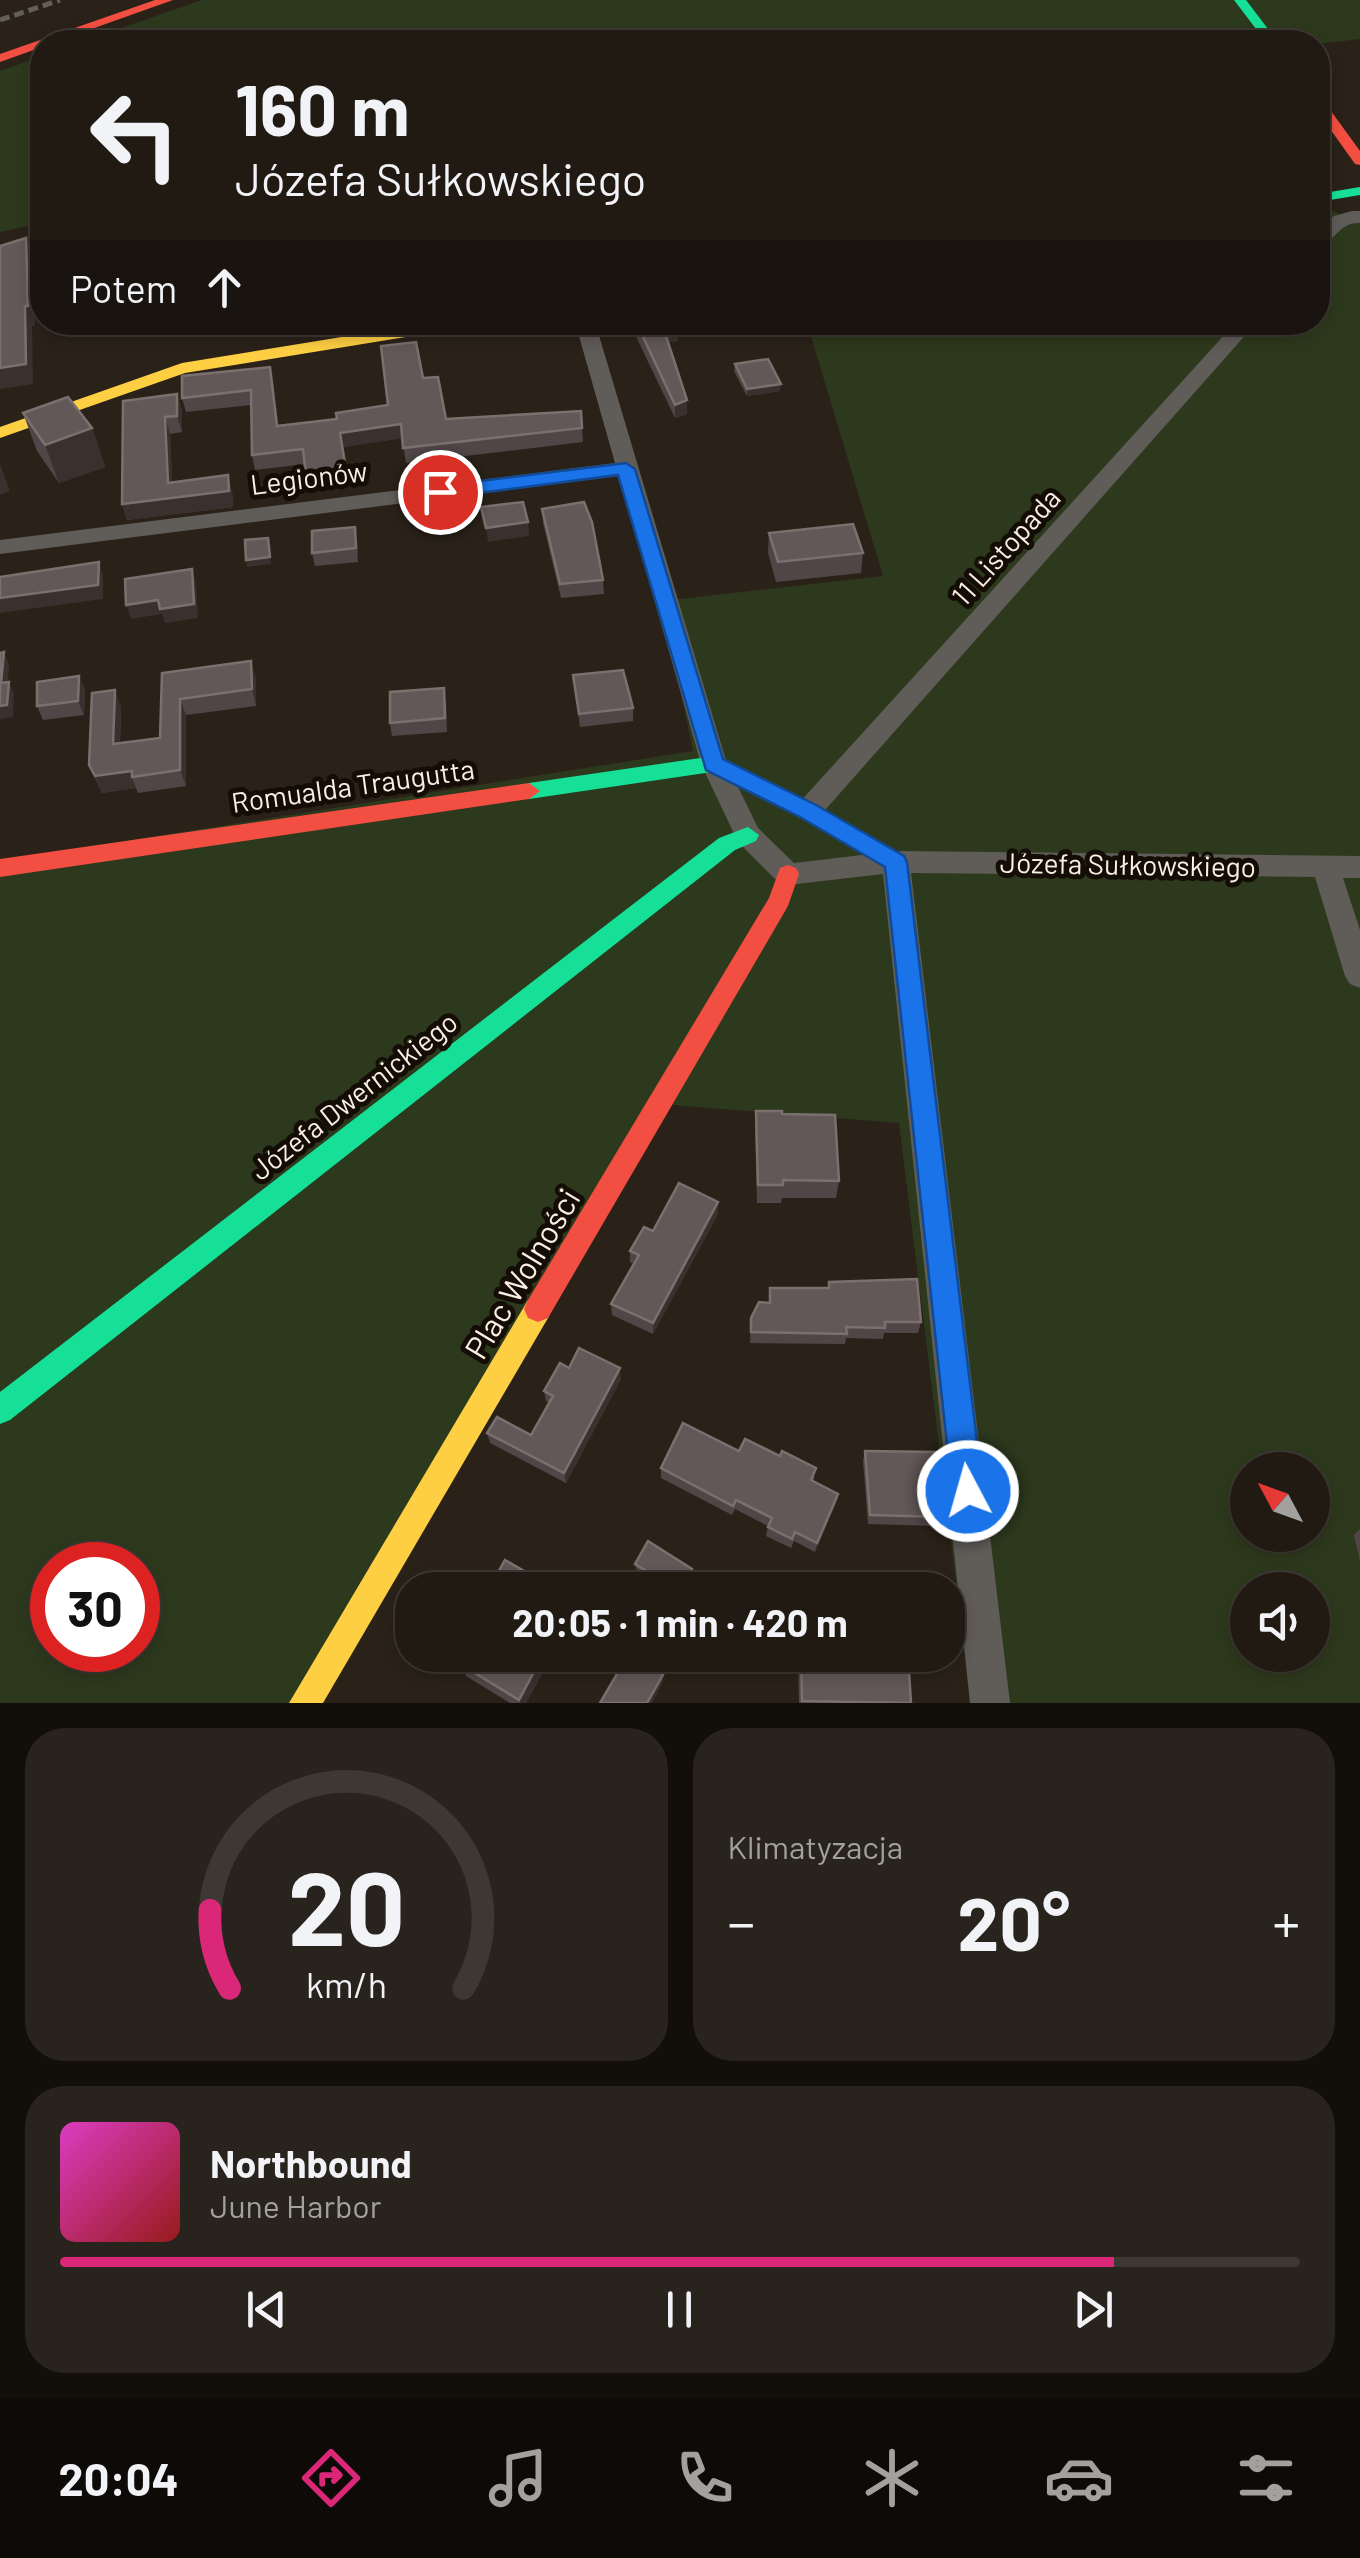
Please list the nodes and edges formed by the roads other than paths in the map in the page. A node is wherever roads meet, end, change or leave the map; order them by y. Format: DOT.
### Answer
graph roads {
  1 [pos="167,0"];
  2 [pos="1240,0"];
  3 [pos="80,30"];
  4 [pos="1263,30"];
  5 [pos="30,48"];
  6 [pos="0,58"];
  7 [pos="1330,120"];
  8 [pos="1360,161"];
  9 [pos="1359,185"];
  10 [pos="1330,194"];
  11 [pos="1360,216"];
  12 [pos="1330,227"];
  13 [pos="386,335"];
  14 [pos="590,335"];
  15 [pos="1234,335"];
  16 [pos="0,433"];
  17 [pos="626,469"];
  18 [pos="0,547"];
  19 [pos="714,764"];
  20 [pos="808,811"];
  21 [pos="748,835"];
  22 [pos="896,862"];
  23 [pos="1326,867"];
  24 [pos="1360,867"];
  25 [pos="0,868"];
  26 [pos="788,874"];
  27 [pos="1360,976"];
  28 [pos="0,1410"];
  29 [pos="306,1703"];
  30 [pos="990,1703"];
  1 -- 3 [label="street"];
  2 -- 4 [label="street"];
  5 -- 6 [label="street"];
  7 -- 8 [label="street"];
  9 -- 10 [label="street"];
  11 -- 12 [label="street"];
  13 -- 16 [label="street"];
  14 -- 17 [label="street"];
  15 -- 20 [label="street, 11 Listopada"];
  17 -- 18 [label="street, Legionów"];
  17 -- 19 [label="street"];
  19 -- 20 [label="street, Józefa Sułkowskiego"];
  19 -- 21 [label="street"];
  19 -- 25 [label="street, Romualda Traugutta"];
  20 -- 22 [label="street, Józefa Sułkowskiego"];
  21 -- 26 [label="street"];
  21 -- 28 [label="street, Józefa Dwernickiego"];
  22 -- 23 [label="street, Józefa Sułkowskiego"];
  22 -- 26 [label="street, Józefa Sułkowskiego"];
  22 -- 30 [label="street"];
  23 -- 24 [label="street, Józefa Sułkowskiego"];
  23 -- 27 [label="street"];
  26 -- 29 [label="street, Plac Wolności"];
}
